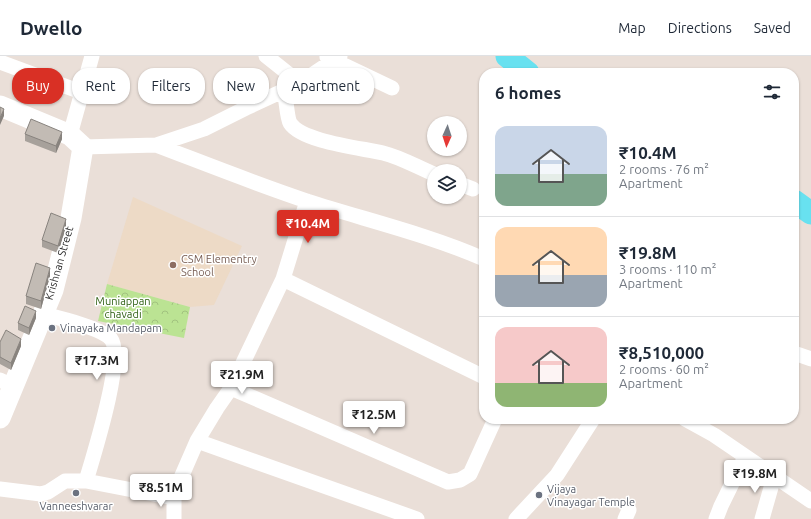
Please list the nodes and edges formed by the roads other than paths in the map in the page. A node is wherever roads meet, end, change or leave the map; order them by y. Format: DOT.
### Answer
graph roads {
  1 [pos="92,56"];
  2 [pos="266,56"];
  3 [pos="333,57"];
  4 [pos="0,62"];
  5 [pos="88,68"];
  6 [pos="281,68"];
  7 [pos="319,68"];
  8 [pos="392,88"];
  9 [pos="72,89"];
  10 [pos="277,93"];
  11 [pos="80,104"];
  12 [pos="287,104"];
  13 [pos="0,106"];
  14 [pos="77,141"];
  15 [pos="156,145"];
  16 [pos="427,171"];
  17 [pos="307,201"];
  18 [pos="479,257"];
  19 [pos="283,279"];
  20 [pos="43,314"];
  21 [pos="799,355"];
  22 [pos="811,359"];
  23 [pos="479,375"];
  24 [pos="7,383"];
  25 [pos="231,388"];
  26 [pos="0,418"];
  27 [pos="493,424"];
  28 [pos="590,424"];
  29 [pos="694,424"];
  30 [pos="197,441"];
  31 [pos="745,457"];
  32 [pos="774,476"];
  33 [pos="86,481"];
  34 [pos="0,488"];
  35 [pos="174,498"];
  36 [pos="811,501"];
  37 [pos="174,519"];
  38 [pos="417,519"];
  39 [pos="516,519"];
  40 [pos="716,519"];
  41 [pos="762,519"];
  1 -- 5 [label="street"];
  2 -- 6 [label="street"];
  3 -- 7 [label="street"];
  3 -- 8 [label="street"];
  4 -- 9 [label="street"];
  10 -- 15 [label="street"];
  11 -- 14 [label="street"];
  12 -- 16 [label="street"];
  13 -- 14 [label="main road"];
  14 -- 15 [label="street"];
  14 -- 20 [label="main road, Krishnan Street"];
  15 -- 17 [label="street"];
  17 -- 18 [label="street"];
  17 -- 19 [label="street"];
  19 -- 23 [label="street"];
  19 -- 25 [label="street"];
  20 -- 24 [label="main road, Krishnan Street"];
  20 -- 33 [label="street"];
  21 -- 22 [label="street"];
  24 -- 26 [label="main road, Krishnan Street"];
  25 -- 27 [label="street"];
  25 -- 30 [label="street"];
  28 -- 39 [label="street"];
  29 -- 31 [label="street"];
  30 -- 35 [label="street"];
  30 -- 38 [label="street"];
  31 -- 32 [label="street"];
  31 -- 40 [label="street"];
  32 -- 36 [label="street"];
  32 -- 41 [label="street"];
  33 -- 34 [label="street"];
  33 -- 35 [label="street"];
  35 -- 37 [label="street"];
}
